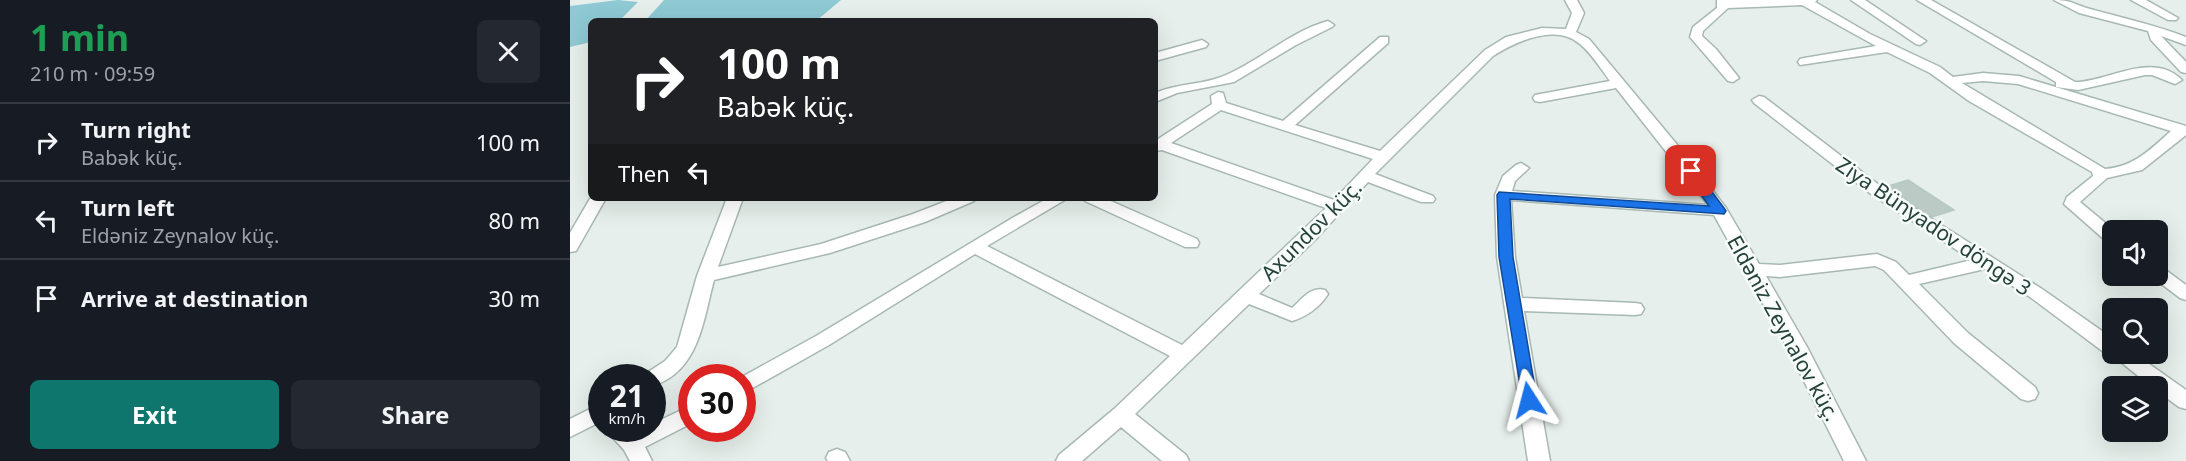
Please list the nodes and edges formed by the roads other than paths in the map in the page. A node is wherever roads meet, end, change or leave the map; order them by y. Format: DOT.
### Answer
graph roads {
  1 [pos="1571,0"];
  2 [pos="1857,0"];
  3 [pos="1923,0"];
  4 [pos="2060,0"];
  5 [pos="2137,0"];
  6 [pos="1808,1"];
  7 [pos="1723,3"];
  8 [pos="2172,18"];
  9 [pos="1328,26"];
  10 [pos="2154,29"];
  11 [pos="1570,33"];
  12 [pos="1384,40"];
  13 [pos="1920,41"];
  14 [pos="2186,41"];
  15 [pos="1202,44"];
  16 [pos="1889,48"];
  17 [pos="1158,56"];
  18 [pos="1804,62"];
  19 [pos="2186,69"];
  20 [pos="1732,78"];
  21 [pos="2019,80"];
  22 [pos="2175,80"];
  23 [pos="1951,81"];
  24 [pos="1215,83"];
  25 [pos="1618,83"];
  26 [pos="2071,85"];
  27 [pos="1158,97"];
  28 [pos="1540,98"];
  29 [pos="1759,100"];
  30 [pos="1219,105"];
  31 [pos="1285,126"];
  32 [pos="2183,130"];
  33 [pos="1158,146"];
  34 [pos="1383,158"];
  35 [pos="1521,168"];
  36 [pos="2101,174"];
  37 [pos="1365,176"];
  38 [pos="1503,195"];
  39 [pos="1427,199"];
  40 [pos="596,201"];
  41 [pos="734,201"];
  42 [pos="961,201"];
  43 [pos="1055,201"];
  44 [pos="1098,201"];
  45 [pos="1336,206"];
  46 [pos="1720,211"];
  47 [pos="2102,229"];
  48 [pos="1191,243"];
  49 [pos="975,246"];
  50 [pos="570,247"];
  51 [pos="1989,262"];
  52 [pos="1753,270"];
  53 [pos="706,276"];
  54 [pos="2168,280"];
  55 [pos="1907,281"];
  56 [pos="1319,294"];
  57 [pos="2186,294"];
  58 [pos="1246,295"];
  59 [pos="1513,304"];
  60 [pos="1635,309"];
  61 [pos="2102,341"];
  62 [pos="1182,354"];
  63 [pos="2135,364"];
  64 [pos="666,371"];
  65 [pos="756,379"];
  66 [pos="2028,393"];
  67 [pos="2186,401"];
  68 [pos="1121,415"];
  69 [pos="588,420"];
  70 [pos="678,423"];
  71 [pos="570,429"];
  72 [pos="636,452"];
  73 [pos="1067,461"];
  74 [pos="1178,461"];
  75 [pos="1539,461"];
  76 [pos="1856,461"];
  1 -- 11 [label="street"];
  2 -- 13 [label="street"];
  3 -- 26 [label="street"];
  4 -- 10 [label="street"];
  5 -- 8 [label="street"];
  6 -- 7 [label="street"];
  6 -- 16 [label="street"];
  7 -- 20 [label="street"];
  9 -- 24 [label="street"];
  10 -- 14 [label="street"];
  10 -- 19 [label="street"];
  11 -- 25 [label="street, Eldəniz Zeynalov küç."];
  11 -- 34 [label="street, Axundov küç."];
  12 -- 31 [label="street"];
  15 -- 17 [label="street"];
  16 -- 18 [label="street"];
  16 -- 23 [label="street"];
  21 -- 23 [label="street"];
  21 -- 26 [label="street"];
  21 -- 32 [label="street"];
  22 -- 26 [label="street"];
  23 -- 36 [label="street"];
  24 -- 27 [label="street"];
  24 -- 30 [label="street"];
  25 -- 28 [label="street"];
  25 -- 46 [label="street, Eldəniz Zeynalov küç."];
  29 -- 51 [label="street, Ziya Bünyadov döngə 3"];
  30 -- 31 [label="street"];
  30 -- 33 [label="street"];
  31 -- 34 [label="street"];
  32 -- 36 [label="street"];
  33 -- 45 [label="street"];
  34 -- 37 [label="street, Axundov küç."];
  35 -- 38 [label="street"];
  36 -- 47 [label="street"];
  37 -- 39 [label="street"];
  37 -- 45 [label="street, Axundov küç."];
  38 -- 46 [label="street"];
  38 -- 59 [label="street"];
  40 -- 50 [label="street"];
  41 -- 53 [label="street"];
  42 -- 53 [label="street"];
  43 -- 49 [label="street"];
  44 -- 48 [label="street"];
  45 -- 58 [label="street, Axundov küç."];
  46 -- 52 [label="street, Eldəniz Zeynalov küç."];
  49 -- 62 [label="street"];
  49 -- 65 [label="street"];
  51 -- 55 [label="street"];
  51 -- 61 [label="street, Ziya Bünyadov döngə 3"];
  52 -- 55 [label="street"];
  52 -- 76 [label="street, Eldəniz Zeynalov küç."];
  53 -- 64 [label="street"];
  54 -- 57 [label="street"];
  55 -- 66 [label="street"];
  56 -- 58 [label="street"];
  58 -- 62 [label="street, Axundov küç."];
  59 -- 60 [label="street"];
  59 -- 75 [label="street"];
  62 -- 68 [label="street, Axundov küç."];
  63 -- 67 [label="street"];
  68 -- 73 [label="street, Axundov küç."];
  68 -- 74 [label="street"];
  69 -- 71 [label="street"];
  70 -- 72 [label="street"];
}
